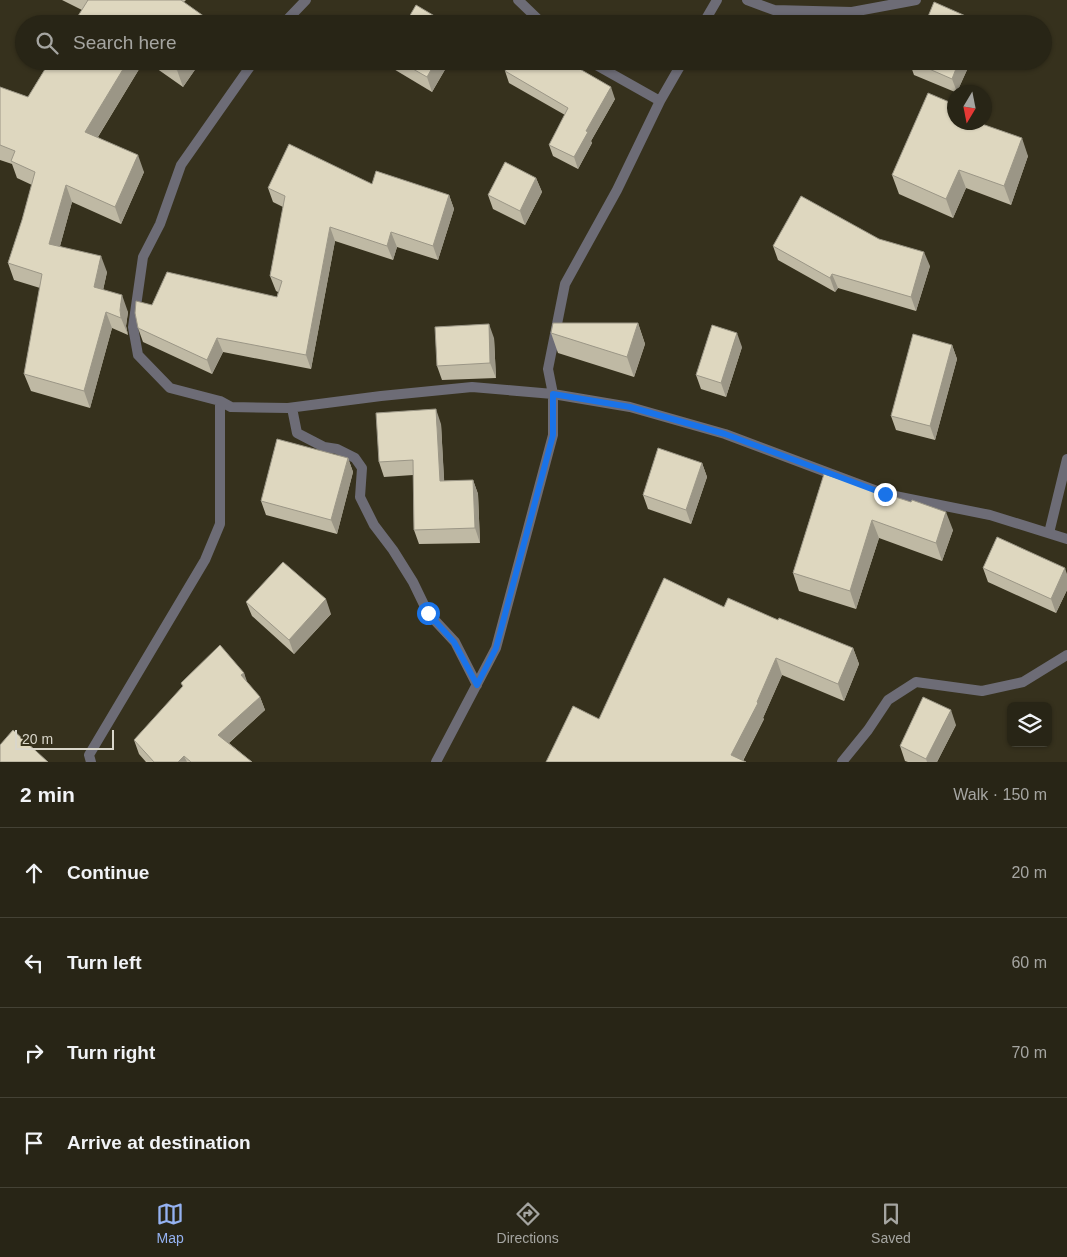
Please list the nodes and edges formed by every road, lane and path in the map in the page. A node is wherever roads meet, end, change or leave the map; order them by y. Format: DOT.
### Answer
graph roads {
  1 [pos="306,0"];
  2 [pos="518,0"];
  3 [pos="716,0"];
  4 [pos="747,0"];
  5 [pos="916,0"];
  6 [pos="292,15"];
  7 [pos="534,15"];
  8 [pos="708,15"];
  9 [pos="248,70"];
  10 [pos="605,70"];
  11 [pos="678,70"];
  12 [pos="660,101"];
  13 [pos="553,394"];
  14 [pos="220,401"];
  15 [pos="292,408"];
  16 [pos="1067,459"];
  17 [pos="1049,533"];
  18 [pos="1067,539"];
  19 [pos="1067,655"];
  20 [pos="477,685"];
  21 [pos="91,762"];
  22 [pos="436,762"];
  23 [pos="842,762"];
  1 -- 6 [label="street"];
  2 -- 7 [label="street"];
  3 -- 8 [label="street"];
  4 -- 5 [label="street"];
  9 -- 14 [label="street"];
  10 -- 12 [label="street"];
  11 -- 12 [label="street"];
  12 -- 13 [label="street"];
  13 -- 15 [label="street"];
  13 -- 17 [label="street"];
  13 -- 20 [label="street"];
  14 -- 15 [label="street"];
  14 -- 21 [label="street"];
  15 -- 20 [label="street"];
  16 -- 17 [label="street"];
  17 -- 18 [label="street"];
  19 -- 23 [label="street"];
  20 -- 22 [label="street"];
}
